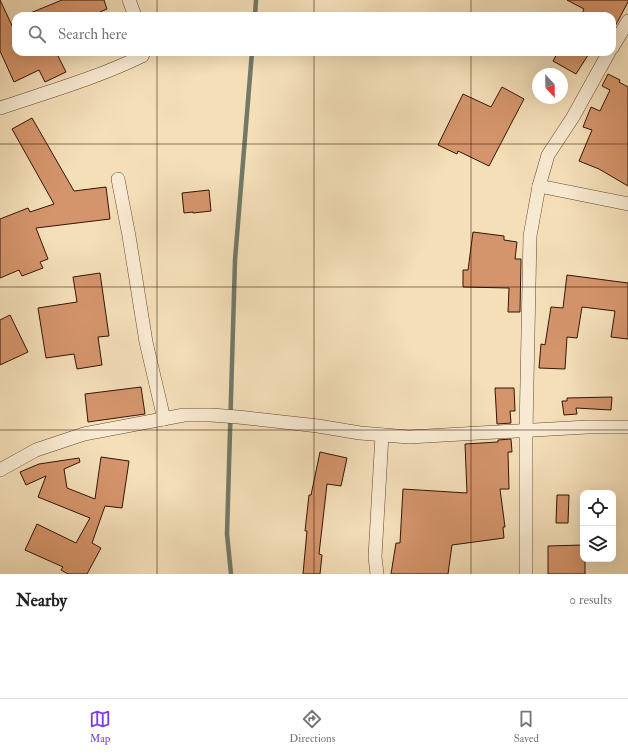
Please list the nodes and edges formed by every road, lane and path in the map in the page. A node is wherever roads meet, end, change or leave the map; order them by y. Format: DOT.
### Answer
graph roads {
  1 [pos="130,0"];
  2 [pos="134,12"];
  3 [pos="628,21"];
  4 [pos="616,41"];
  5 [pos="142,56"];
  6 [pos="607,56"];
  7 [pos="0,108"];
  8 [pos="118,179"];
  9 [pos="540,186"];
  10 [pos="628,204"];
  11 [pos="164,419"];
  12 [pos="628,427"];
  13 [pos="526,431"];
  14 [pos="382,435"];
  15 [pos="0,470"];
  16 [pos="377,574"];
  17 [pos="526,574"];
  1 -- 2 [label="street"];
  3 -- 4 [label="street"];
  5 -- 7 [label="street"];
  6 -- 9 [label="street"];
  8 -- 11 [label="street"];
  9 -- 10 [label="street"];
  9 -- 13 [label="street"];
  11 -- 14 [label="street"];
  11 -- 15 [label="street"];
  12 -- 13 [label="street"];
  13 -- 14 [label="street"];
  13 -- 17 [label="street"];
  14 -- 16 [label="street"];
}
